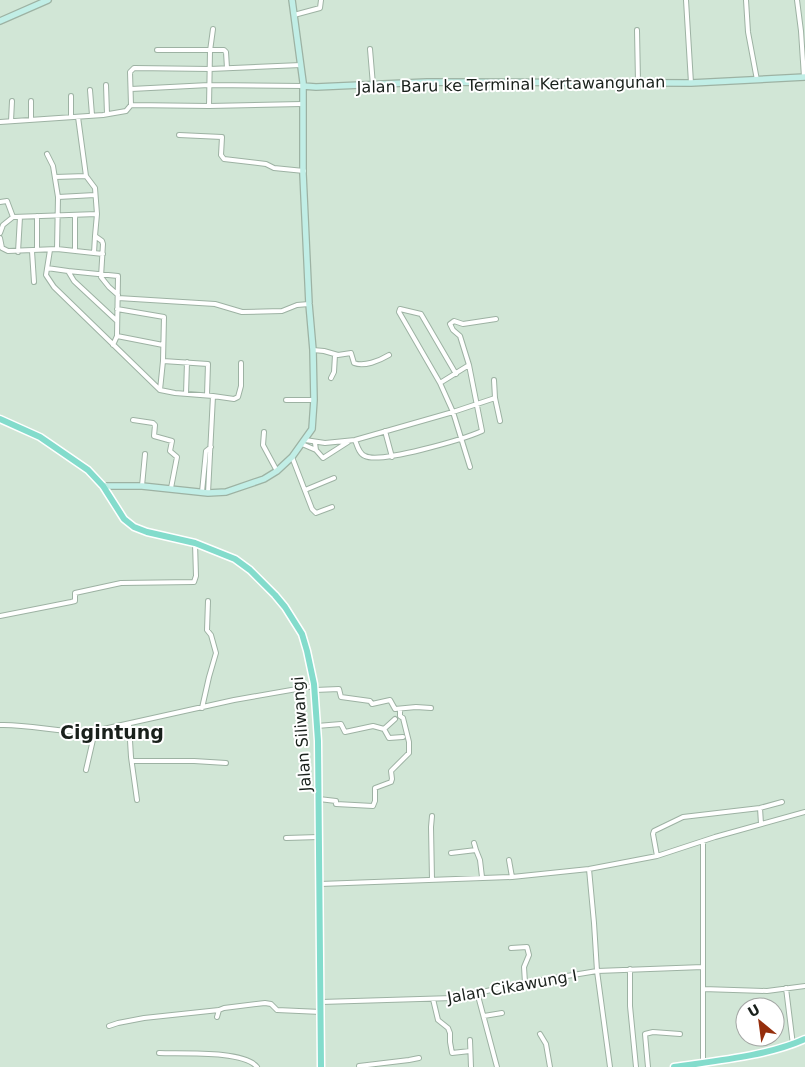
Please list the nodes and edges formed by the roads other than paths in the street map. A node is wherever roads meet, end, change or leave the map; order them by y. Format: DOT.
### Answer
graph roads {
  1 [pos="48,0"];
  2 [pos="292,0"];
  3 [pos="321,0"];
  4 [pos="686,0"];
  5 [pos="746,0"];
  6 [pos="797,0"];
  7 [pos="294,15"];
  8 [pos="0,21"];
  9 [pos="213,29"];
  10 [pos="637,30"];
  11 [pos="370,49"];
  12 [pos="157,50"];
  13 [pos="210,51"];
  14 [pos="301,65"];
  15 [pos="210,68"];
  16 [pos="227,68"];
  17 [pos="804,77"];
  18 [pos="756,80"];
  19 [pos="638,82"];
  20 [pos="691,83"];
  21 [pos="106,85"];
  22 [pos="209,85"];
  23 [pos="373,85"];
  24 [pos="303,86"];
  25 [pos="131,89"];
  26 [pos="90,90"];
  27 [pos="71,96"];
  28 [pos="12,101"];
  29 [pos="31,101"];
  30 [pos="302,104"];
  31 [pos="131,105"];
  32 [pos="209,106"];
  33 [pos="108,114"];
  34 [pos="92,115"];
  35 [pos="71,116"];
  36 [pos="78,117"];
  37 [pos="31,120"];
  38 [pos="11,121"];
  39 [pos="0,122"];
  40 [pos="179,135"];
  41 [pos="47,154"];
  42 [pos="304,171"];
  43 [pos="86,176"];
  44 [pos="55,177"];
  45 [pos="95,195"];
  46 [pos="58,197"];
  47 [pos="0,202"];
  48 [pos="98,214"];
  49 [pos="57,215"];
  50 [pos="75,215"];
  51 [pos="37,216"];
  52 [pos="13,217"];
  53 [pos="20,217"];
  54 [pos="0,233"];
  55 [pos="95,236"];
  56 [pos="0,238"];
  57 [pos="57,249"];
  58 [pos="37,250"];
  59 [pos="50,250"];
  60 [pos="74,250"];
  61 [pos="32,251"];
  62 [pos="18,252"];
  63 [pos="94,253"];
  64 [pos="103,254"];
  65 [pos="47,268"];
  66 [pos="68,270"];
  67 [pos="102,274"];
  68 [pos="34,282"];
  69 [pos="118,297"];
  70 [pos="309,304"];
  71 [pos="117,309"];
  72 [pos="496,319"];
  73 [pos="117,321"];
  74 [pos="461,324"];
  75 [pos="117,336"];
  76 [pos="460,336"];
  77 [pos="113,345"];
  78 [pos="163,345"];
  79 [pos="313,350"];
  80 [pos="335,355"];
  81 [pos="389,355"];
  82 [pos="163,361"];
  83 [pos="187,362"];
  84 [pos="241,363"];
  85 [pos="469,365"];
  86 [pos="456,374"];
  87 [pos="331,378"];
  88 [pos="494,380"];
  89 [pos="440,383"];
  90 [pos="160,390"];
  91 [pos="186,394"];
  92 [pos="207,395"];
  93 [pos="213,396"];
  94 [pos="495,398"];
  95 [pos="286,400"];
  96 [pos="314,400"];
  97 [pos="476,404"];
  98 [pos="453,412"];
  99 [pos="0,419"];
  100 [pos="133,420"];
  101 [pos="500,421"];
  102 [pos="385,431"];
  103 [pos="264,432"];
  104 [pos="461,438"];
  105 [pos="352,440"];
  106 [pos="304,442"];
  107 [pos="315,443"];
  108 [pos="316,450"];
  109 [pos="145,454"];
  110 [pos="392,456"];
  111 [pos="292,457"];
  112 [pos="470,467"];
  113 [pos="276,471"];
  114 [pos="334,478"];
  115 [pos="103,486"];
  116 [pos="142,486"];
  117 [pos="171,488"];
  118 [pos="305,490"];
  119 [pos="205,492"];
  120 [pos="332,507"];
  121 [pos="195,543"];
  122 [pos="208,601"];
  123 [pos="0,616"];
  124 [pos="314,688"];
  125 [pos="202,708"];
  126 [pos="431,708"];
  127 [pos="400,709"];
  128 [pos="395,719"];
  129 [pos="130,724"];
  130 [pos="0,725"];
  131 [pos="317,726"];
  132 [pos="384,729"];
  133 [pos="95,731"];
  134 [pos="403,737"];
  135 [pos="132,761"];
  136 [pos="226,763"];
  137 [pos="86,770"];
  138 [pos="319,799"];
  139 [pos="138,800"];
  140 [pos="782,802"];
  141 [pos="760,808"];
  142 [pos="805,812"];
  143 [pos="432,816"];
  144 [pos="761,824"];
  145 [pos="319,837"];
  146 [pos="286,838"];
  147 [pos="703,841"];
  148 [pos="474,843"];
  149 [pos="476,850"];
  150 [pos="451,853"];
  151 [pos="657,856"];
  152 [pos="508,860"];
  153 [pos="589,869"];
  154 [pos="482,877"];
  155 [pos="512,877"];
  156 [pos="432,880"];
  157 [pos="320,884"];
  158 [pos="511,948"];
  159 [pos="703,967"];
  160 [pos="597,970"];
  161 [pos="630,970"];
  162 [pos="525,983"];
  163 [pos="805,986"];
  164 [pos="786,988"];
  165 [pos="703,989"];
  166 [pos="477,992"];
  167 [pos="433,999"];
  168 [pos="321,1002"];
  169 [pos="219,1010"];
  170 [pos="321,1012"];
  171 [pos="502,1013"];
  172 [pos="484,1016"];
  173 [pos="217,1017"];
  174 [pos="109,1026"];
  175 [pos="540,1034"];
  176 [pos="680,1034"];
  177 [pos="805,1039"];
  178 [pos="470,1040"];
  179 [pos="793,1045"];
  180 [pos="470,1051"];
  181 [pos="159,1053"];
  182 [pos="419,1058"];
  183 [pos="703,1062"];
  184 [pos="385,1065"];
  185 [pos="358,1066"];
  186 [pos="690,1066"];
  187 [pos="257,1067"];
  188 [pos="321,1067"];
  189 [pos="471,1067"];
  190 [pos="497,1067"];
  191 [pos="550,1067"];
  192 [pos="610,1067"];
  193 [pos="636,1067"];
  194 [pos="648,1067"];
  195 [pos="674,1067"];
  1 -- 8 [label="main road"];
  2 -- 7 [label="main road"];
  3 -- 7 [label="street"];
  4 -- 20 [label="street"];
  5 -- 18 [label="street"];
  6 -- 17 [label="street"];
  7 -- 14 [label="main road"];
  9 -- 13 [label="street"];
  10 -- 19 [label="street"];
  11 -- 23 [label="street"];
  12 -- 13 [label="street"];
  13 -- 15 [label="street"];
  13 -- 16 [label="street"];
  14 -- 16 [label="street"];
  14 -- 24 [label="main road"];
  15 -- 16 [label="street"];
  15 -- 22 [label="street"];
  15 -- 25 [label="street"];
  17 -- 18 [label="main road, Jalan Baru ke Terminal Kertawangunan"];
  18 -- 20 [label="main road, Jalan Baru ke Terminal Kertawangunan"];
  19 -- 20 [label="main road, Jalan Baru ke Terminal Kertawangunan"];
  19 -- 23 [label="main road, Jalan Baru ke Terminal Kertawangunan"];
  21 -- 33 [label="street"];
  22 -- 24 [label="street"];
  22 -- 25 [label="street"];
  22 -- 32 [label="street"];
  23 -- 24 [label="main road, Jalan Baru ke Terminal Kertawangunan"];
  24 -- 30 [label="main road"];
  25 -- 31 [label="street"];
  26 -- 34 [label="street"];
  27 -- 35 [label="street"];
  28 -- 38 [label="street"];
  29 -- 37 [label="street"];
  30 -- 32 [label="street"];
  30 -- 42 [label="main road"];
  31 -- 32 [label="street"];
  31 -- 33 [label="street"];
  33 -- 34 [label="street"];
  34 -- 36 [label="street"];
  35 -- 36 [label="street"];
  35 -- 37 [label="street"];
  36 -- 43 [label="street"];
  37 -- 38 [label="street"];
  38 -- 39 [label="street"];
  40 -- 42 [label="street"];
  41 -- 44 [label="street"];
  42 -- 70 [label="main road"];
  43 -- 44 [label="street"];
  43 -- 45 [label="street"];
  44 -- 46 [label="street"];
  45 -- 46 [label="street"];
  45 -- 48 [label="street"];
  46 -- 49 [label="street"];
  47 -- 52 [label="street"];
  48 -- 50 [label="street"];
  48 -- 55 [label="street"];
  49 -- 50 [label="street"];
  49 -- 51 [label="street"];
  49 -- 57 [label="street"];
  50 -- 60 [label="street"];
  51 -- 53 [label="street"];
  51 -- 58 [label="street"];
  52 -- 53 [label="street"];
  52 -- 54 [label="street"];
  53 -- 62 [label="street"];
  55 -- 63 [label="street"];
  55 -- 64 [label="street"];
  56 -- 62 [label="street"];
  57 -- 59 [label="street"];
  57 -- 60 [label="street"];
  58 -- 59 [label="street"];
  58 -- 61 [label="street"];
  59 -- 65 [label="street"];
  60 -- 63 [label="street"];
  61 -- 62 [label="street"];
  61 -- 68 [label="street"];
  63 -- 64 [label="street"];
  64 -- 67 [label="street"];
  65 -- 66 [label="street"];
  65 -- 77 [label="street"];
  66 -- 67 [label="street"];
  66 -- 73 [label="street"];
  67 -- 69 [label="street"];
  67 -- 69 [label="street"];
  69 -- 70 [label="street"];
  69 -- 71 [label="street"];
  70 -- 79 [label="main road"];
  71 -- 73 [label="street"];
  71 -- 78 [label="street"];
  72 -- 74 [label="street"];
  73 -- 75 [label="street"];
  74 -- 76 [label="street"];
  74 -- 76 [label="street"];
  75 -- 77 [label="street"];
  75 -- 78 [label="street"];
  76 -- 85 [label="street"];
  77 -- 90 [label="street"];
  78 -- 82 [label="street"];
  79 -- 80 [label="street"];
  79 -- 96 [label="main road"];
  80 -- 81 [label="street"];
  80 -- 87 [label="street"];
  82 -- 83 [label="street"];
  82 -- 90 [label="street"];
  83 -- 91 [label="street"];
  83 -- 92 [label="street"];
  84 -- 93 [label="street"];
  85 -- 86 [label="street"];
  85 -- 97 [label="street"];
  86 -- 89 [label="street"];
  86 -- 89 [label="street"];
  88 -- 94 [label="street"];
  89 -- 98 [label="street"];
  90 -- 91 [label="street"];
  91 -- 92 [label="street"];
  92 -- 93 [label="street"];
  93 -- 119 [label="street"];
  94 -- 97 [label="street"];
  94 -- 101 [label="street"];
  95 -- 96 [label="street"];
  96 -- 106 [label="main road"];
  97 -- 98 [label="street"];
  97 -- 104 [label="street"];
  98 -- 102 [label="street"];
  98 -- 104 [label="street"];
  99 -- 115 [label="main road, Jalan Siliwangi"];
  100 -- 117 [label="street"];
  102 -- 105 [label="street"];
  102 -- 110 [label="street"];
  103 -- 113 [label="street"];
  104 -- 110 [label="street"];
  104 -- 112 [label="street"];
  105 -- 107 [label="street"];
  105 -- 108 [label="street"];
  105 -- 110 [label="street"];
  106 -- 107 [label="street"];
  106 -- 108 [label="street"];
  106 -- 111 [label="main road"];
  107 -- 108 [label="street"];
  109 -- 116 [label="street"];
  111 -- 113 [label="main road"];
  111 -- 118 [label="street"];
  113 -- 119 [label="main road"];
  114 -- 118 [label="street"];
  115 -- 116 [label="main road"];
  115 -- 121 [label="main road, Jalan Siliwangi"];
  116 -- 117 [label="main road"];
  117 -- 119 [label="main road"];
  118 -- 120 [label="street"];
  121 -- 123 [label="street"];
  121 -- 124 [label="main road, Jalan Siliwangi"];
  122 -- 125 [label="street"];
  124 -- 125 [label="street"];
  124 -- 127 [label="street"];
  124 -- 131 [label="main road, Jalan Siliwangi"];
  125 -- 129 [label="street"];
  126 -- 127 [label="street"];
  127 -- 138 [label="street"];
  128 -- 132 [label="street"];
  129 -- 133 [label="street"];
  129 -- 135 [label="street"];
  130 -- 133 [label="street"];
  131 -- 132 [label="street"];
  131 -- 138 [label="main road, Jalan Siliwangi"];
  132 -- 134 [label="street"];
  133 -- 137 [label="street"];
  135 -- 136 [label="street"];
  135 -- 139 [label="street"];
  138 -- 145 [label="main road, Jalan Siliwangi"];
  140 -- 141 [label="street"];
  141 -- 144 [label="street"];
  141 -- 151 [label="street"];
  142 -- 144 [label="street"];
  143 -- 156 [label="street"];
  144 -- 147 [label="street"];
  145 -- 146 [label="street"];
  145 -- 157 [label="main road, Jalan Siliwangi"];
  147 -- 151 [label="street"];
  147 -- 159 [label="street"];
  148 -- 149 [label="street"];
  149 -- 150 [label="street"];
  149 -- 154 [label="street"];
  151 -- 153 [label="street"];
  152 -- 155 [label="street"];
  153 -- 155 [label="street"];
  153 -- 160 [label="street"];
  154 -- 155 [label="street"];
  154 -- 156 [label="street"];
  156 -- 157 [label="street"];
  157 -- 168 [label="main road, Jalan Siliwangi"];
  158 -- 162 [label="street"];
  159 -- 161 [label="street, Jalan Cikawung I"];
  159 -- 165 [label="street"];
  160 -- 161 [label="street, Jalan Cikawung I"];
  160 -- 162 [label="street, Jalan Cikawung I"];
  160 -- 192 [label="street"];
  161 -- 193 [label="street"];
  162 -- 166 [label="street, Jalan Cikawung I"];
  163 -- 164 [label="street"];
  164 -- 165 [label="street"];
  164 -- 179 [label="street"];
  165 -- 183 [label="street"];
  166 -- 167 [label="street, Jalan Cikawung I"];
  166 -- 172 [label="street"];
  167 -- 168 [label="street, Jalan Cikawung I"];
  167 -- 180 [label="street"];
  168 -- 170 [label="main road, Jalan Siliwangi"];
  169 -- 170 [label="street"];
  169 -- 173 [label="street"];
  169 -- 174 [label="street"];
  170 -- 188 [label="main road, Jalan Siliwangi"];
  171 -- 172 [label="street"];
  172 -- 190 [label="street"];
  175 -- 191 [label="street"];
  176 -- 194 [label="street"];
  177 -- 179 [label="main road"];
  178 -- 180 [label="street"];
  179 -- 183 [label="main road"];
  180 -- 189 [label="street"];
  181 -- 187 [label="street"];
  182 -- 184 [label="street"];
  183 -- 186 [label="main road"];
  184 -- 185 [label="street"];
  186 -- 195 [label="main road"];
}
